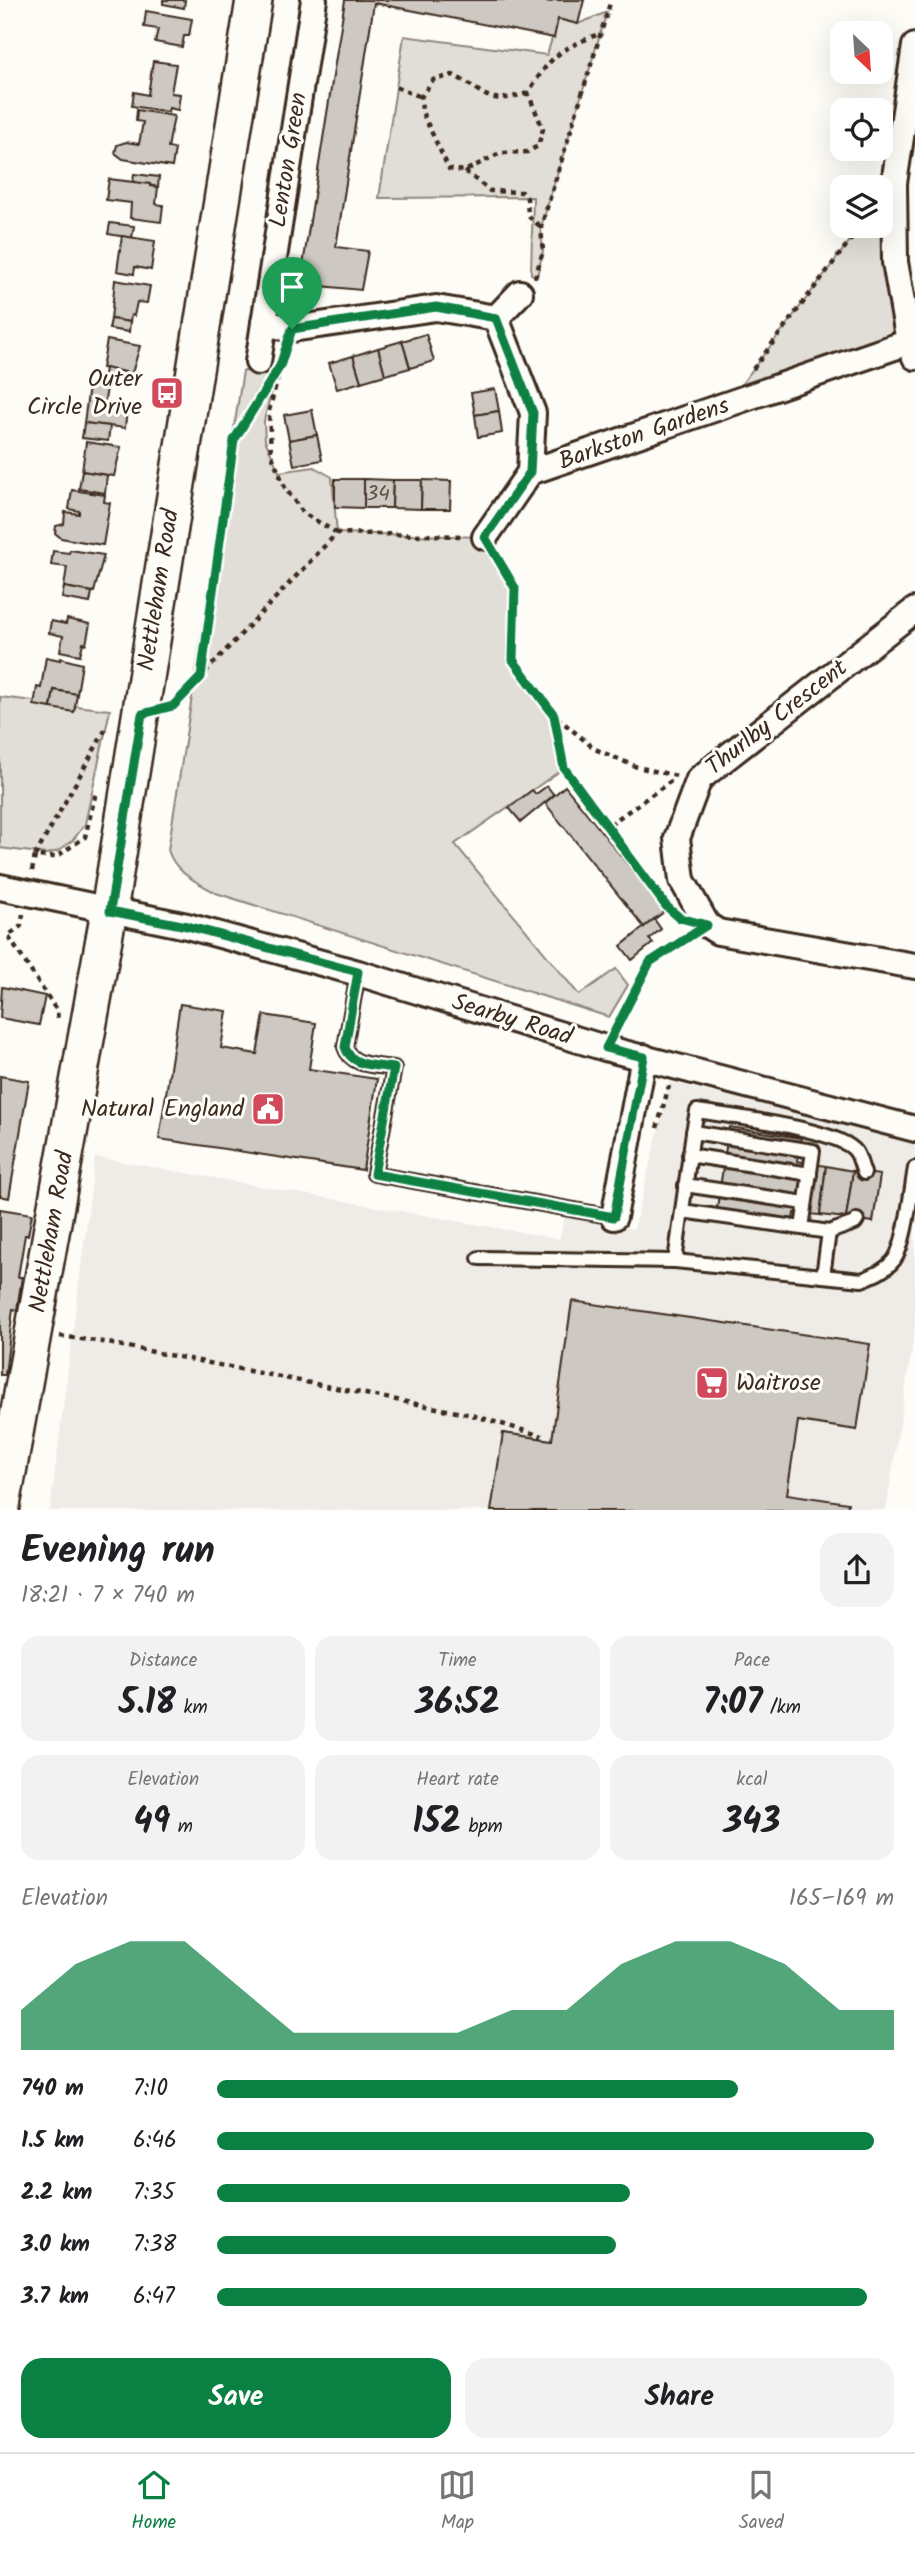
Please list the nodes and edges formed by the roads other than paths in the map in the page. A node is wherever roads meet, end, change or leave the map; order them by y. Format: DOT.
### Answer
graph roads {
  1 [pos="254,0"];
  2 [pos="314,0"];
  3 [pos="915,46"];
  4 [pos="904,180"];
  5 [pos="520,293"];
  6 [pos="496,318"];
  7 [pos="264,323"];
  8 [pos="912,350"];
  9 [pos="258,362"];
  10 [pos="530,472"];
  11 [pos="485,537"];
  12 [pos="915,610"];
  13 [pos="0,887"];
  14 [pos="110,911"];
  15 [pos="915,965"];
  16 [pos="358,972"];
  17 [pos="644,1057"];
  18 [pos="915,1129"];
  19 [pos="693,1132"];
  20 [pos="690,1155"];
  21 [pos="915,1168"];
  22 [pos="863,1173"];
  23 [pos="810,1174"];
  24 [pos="685,1185"];
  25 [pos="805,1203"];
  26 [pos="682,1211"];
  27 [pos="614,1217"];
  28 [pos="857,1220"];
  29 [pos="802,1228"];
  30 [pos="829,1232"];
  31 [pos="479,1258"];
  32 [pos="675,1261"];
  33 [pos="823,1276"];
  34 [pos="5,1462"];
  35 [pos="1,1510"];
  1 -- 14 [label="main road, Nettleham Road"];
  2 -- 7 [label="street, Lenton Green"];
  3 -- 4 [label="street"];
  4 -- 8 [label="street"];
  5 -- 6 [label="street"];
  6 -- 7 [label="street"];
  6 -- 10 [label="street, Barkston Gardens"];
  7 -- 9 [label="street, Lenton Green"];
  8 -- 10 [label="street, Barkston Gardens"];
  10 -- 11 [label="street"];
  12 -- 15 [label="street, Thurlby Crescent"];
  13 -- 14 [label="street"];
  14 -- 16 [label="street, Searby Road"];
  14 -- 34 [label="main road, Nettleham Road"];
  16 -- 17 [label="street, Searby Road"];
  16 -- 27 [label="lane"];
  17 -- 18 [label="street, Searby Road"];
  17 -- 27 [label="street"];
  19 -- 20 [label="lane"];
  19 -- 22 [label="lane"];
  19 -- 23 [label="lane"];
  20 -- 23 [label="lane"];
  20 -- 24 [label="lane"];
  21 -- 33 [label="lane"];
  23 -- 25 [label="lane"];
  24 -- 25 [label="lane"];
  24 -- 26 [label="lane"];
  25 -- 29 [label="lane"];
  26 -- 29 [label="lane"];
  26 -- 32 [label="lane"];
  28 -- 30 [label="lane"];
  29 -- 30 [label="lane"];
  30 -- 33 [label="lane"];
  31 -- 32 [label="lane"];
  32 -- 33 [label="lane"];
  34 -- 35 [label="main road, Nettleham Road"];
}
